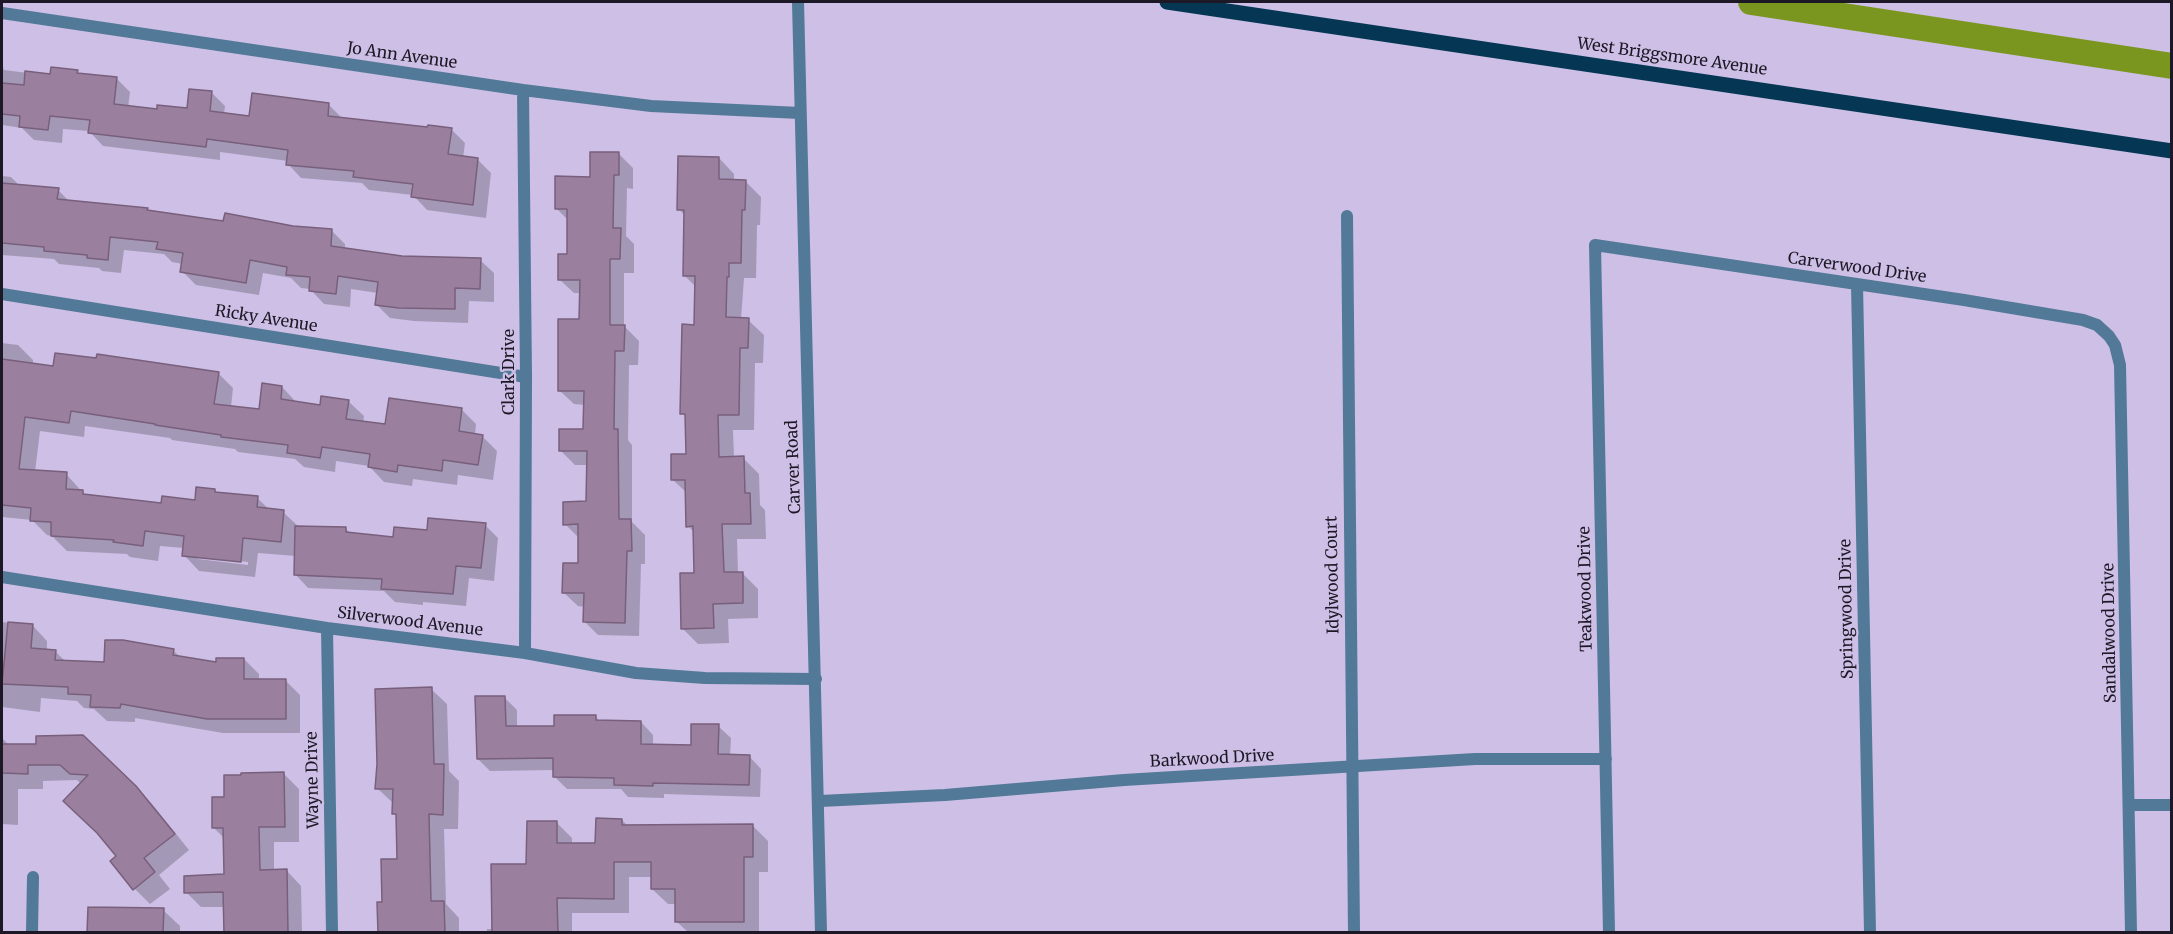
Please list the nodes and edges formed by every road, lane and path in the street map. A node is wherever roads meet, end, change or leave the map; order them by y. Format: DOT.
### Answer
graph roads {
  1 [pos="798,2"];
  2 [pos="1167,2"];
  3 [pos="2,13"];
  4 [pos="523,90"];
  5 [pos="800,113"];
  6 [pos="2172,151"];
  7 [pos="1347,216"];
  8 [pos="1595,245"];
  9 [pos="1857,284"];
  10 [pos="2,294"];
  11 [pos="2109,336"];
  12 [pos="526,377"];
  13 [pos="2,577"];
  14 [pos="327,628"];
  15 [pos="525,653"];
  16 [pos="816,679"];
  17 [pos="1606,759"];
  18 [pos="1352,766"];
  19 [pos="820,801"];
  20 [pos="2130,805"];
  21 [pos="2172,805"];
  22 [pos="33,877"];
  23 [pos="32,933"];
  24 [pos="332,933"];
  25 [pos="821,933"];
  26 [pos="1353,933"];
  27 [pos="1610,933"];
  28 [pos="1870,933"];
  29 [pos="2131,933"];
  1 -- 5 [label="street, Carver Road"];
  2 -- 6 [label="main road, West Briggsmore Avenue"];
  3 -- 4 [label="street, Jo Ann Avenue"];
  4 -- 5 [label="street, Jo Ann Avenue"];
  4 -- 12 [label="street, Clark Drive"];
  5 -- 16 [label="street, Carver Road"];
  7 -- 18 [label="street, Idylwood Court"];
  8 -- 9 [label="street, Carverwood Drive"];
  8 -- 17 [label="street, Teakwood Drive"];
  9 -- 11 [label="street, Carverwood Drive"];
  9 -- 28 [label="street, Springwood Drive"];
  10 -- 12 [label="street, Ricky Avenue"];
  11 -- 20 [label="street, Sandalwood Drive"];
  12 -- 15 [label="street, Clark Drive"];
  13 -- 14 [label="street, Silverwood Avenue"];
  14 -- 15 [label="street, Silverwood Avenue"];
  14 -- 24 [label="street, Wayne Drive"];
  15 -- 16 [label="street, Silverwood Avenue"];
  16 -- 19 [label="street, Carver Road"];
  17 -- 18 [label="street, Barkwood Drive"];
  17 -- 27 [label="street, Teakwood Drive"];
  18 -- 19 [label="street, Barkwood Drive"];
  18 -- 26 [label="street, Idylwood Court"];
  19 -- 25 [label="street, Carver Road"];
  20 -- 21 [label="street"];
  20 -- 29 [label="street, Sandalwood Drive"];
  22 -- 23 [label="street"];
}
